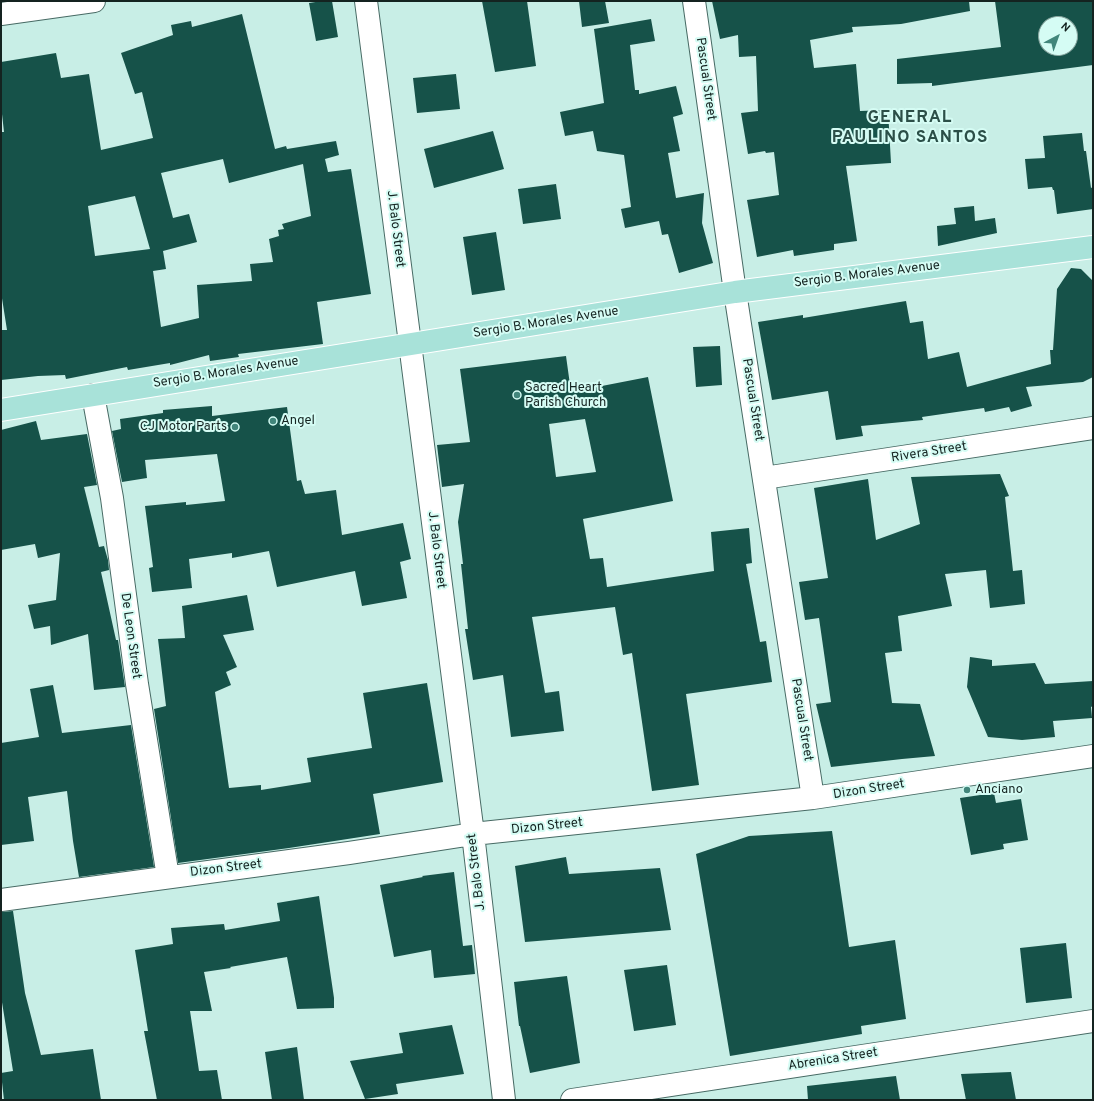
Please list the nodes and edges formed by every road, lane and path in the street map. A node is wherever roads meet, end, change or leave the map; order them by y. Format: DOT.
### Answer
graph roads {
  1 [pos="94,1"];
  2 [pos="366,1"];
  3 [pos="694,1"];
  4 [pos="1,14"];
  5 [pos="1093,247"];
  6 [pos="735,292"];
  7 [pos="410,345"];
  8 [pos="93,394"];
  9 [pos="1,410"];
  10 [pos="1093,428"];
  11 [pos="764,478"];
  12 [pos="1093,756"];
  13 [pos="813,798"];
  14 [pos="473,834"];
  15 [pos="168,877"];
  16 [pos="1,900"];
  17 [pos="1093,1021"];
  18 [pos="504,1100"];
  19 [pos="572,1100"];
  1 -- 4 [label="street"];
  2 -- 7 [label="street, J. Balo Street"];
  3 -- 6 [label="street, Pascual Street"];
  5 -- 6 [label="main road, Sergio B. Morales Avenue"];
  6 -- 7 [label="main road, Sergio B. Morales Avenue"];
  6 -- 11 [label="street, Pascual Street"];
  7 -- 8 [label="main road, Sergio B. Morales Avenue"];
  7 -- 14 [label="street, J. Balo Street"];
  8 -- 9 [label="main road, Sergio B. Morales Avenue"];
  8 -- 15 [label="street, De Leon Street"];
  10 -- 11 [label="street, Rivera Street"];
  11 -- 13 [label="street, Pascual Street"];
  12 -- 13 [label="street, Dizon Street"];
  13 -- 14 [label="street, Dizon Street"];
  14 -- 15 [label="street, Dizon Street"];
  14 -- 18 [label="street, J. Balo Street"];
  15 -- 16 [label="street, Dizon Street"];
  17 -- 19 [label="street, Abrenica Street"];
}
